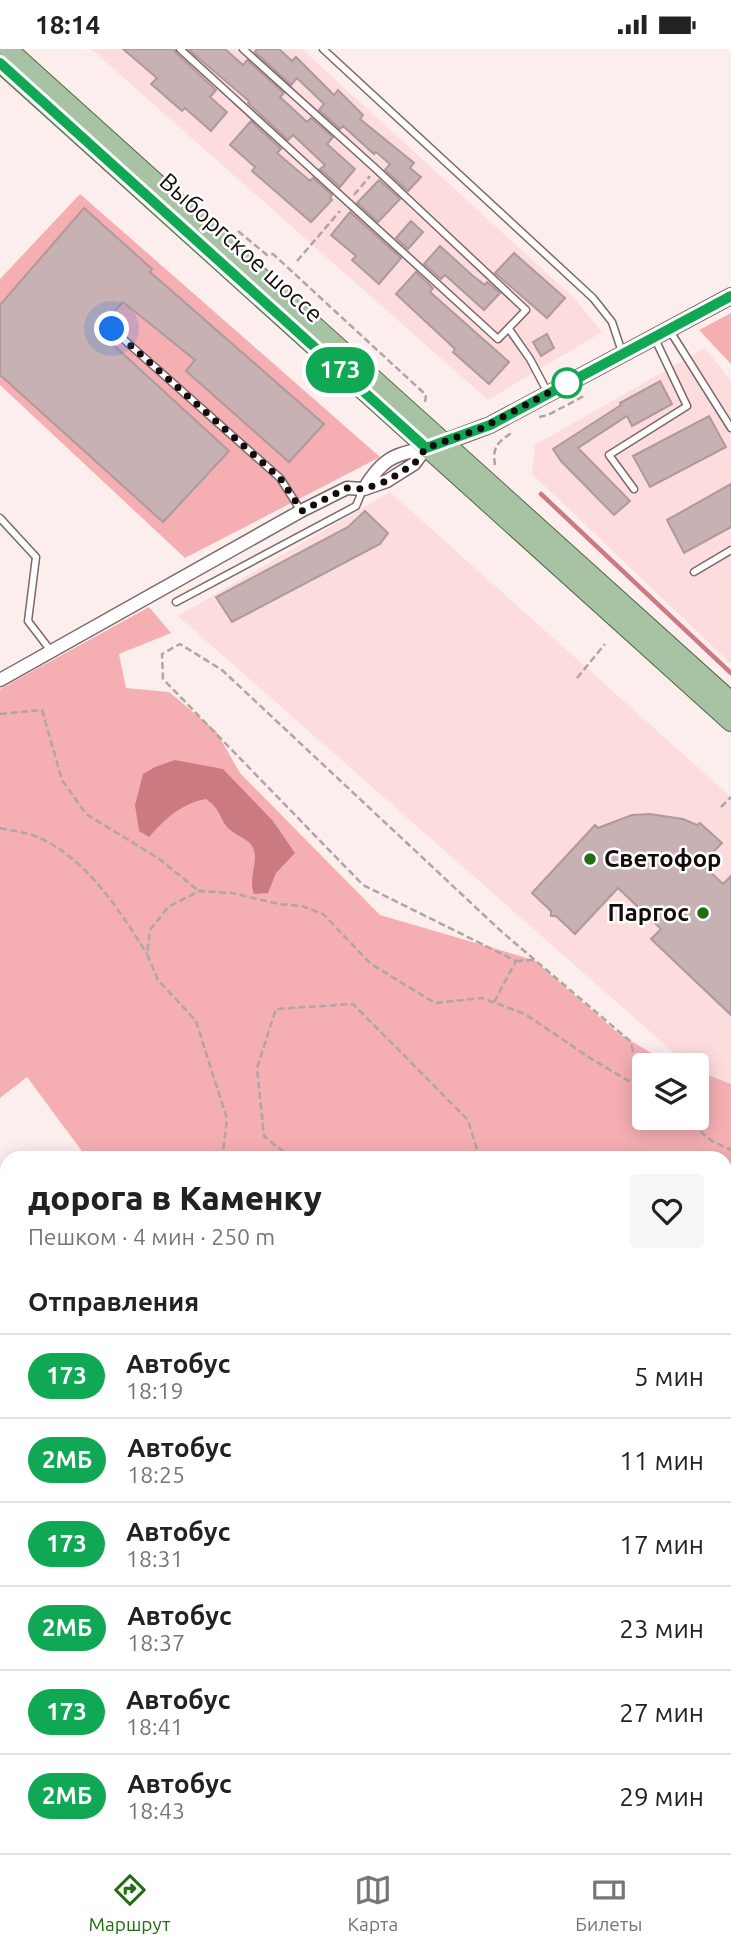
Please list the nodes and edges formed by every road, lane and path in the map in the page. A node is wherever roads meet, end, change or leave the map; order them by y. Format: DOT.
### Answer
graph roads {
  1 [pos="8,49"];
  2 [pos="180,49"];
  3 [pos="243,49"];
  4 [pos="323,49"];
  5 [pos="0,63"];
  6 [pos="376,169"];
  7 [pos="347,203"];
  8 [pos="237,231"];
  9 [pos="297,261"];
  10 [pos="731,296"];
  11 [pos="112,329"];
  12 [pos="509,329"];
  13 [pos="669,329"];
  14 [pos="654,337"];
  15 [pos="623,353"];
  16 [pos="548,393"];
  17 [pos="584,396"];
  18 [pos="425,407"];
  19 [pos="533,418"];
  20 [pos="731,428"];
  21 [pos="514,431"];
  22 [pos="445,443"];
  23 [pos="426,448"];
  24 [pos="497,473"];
  25 [pos="364,489"];
  26 [pos="635,489"];
  27 [pos="302,511"];
  28 [pos="0,519"];
  29 [pos="731,550"];
  30 [pos="694,572"];
  31 [pos="176,601"];
  32 [pos="606,644"];
  33 [pos="51,651"];
  34 [pos="577,678"];
  35 [pos="0,680"];
  36 [pos="731,701"];
  37 [pos="0,714"];
  38 [pos="731,722"];
  39 [pos="731,797"];
  40 [pos="722,807"];
  41 [pos="0,828"];
  42 [pos="200,891"];
  43 [pos="147,954"];
  44 [pos="534,960"];
  45 [pos="516,961"];
  46 [pos="495,1002"];
  47 [pos="634,1053"];
  48 [pos="632,1081"];
  49 [pos="699,1130"];
  50 [pos="731,1150"];
  51 [pos="223,1151"];
  52 [pos="282,1151"];
  53 [pos="478,1151"];
  1 -- 22 [label="main road, Выборгское шоссе"];
  2 -- 7 [label="lane"];
  3 -- 6 [label="lane"];
  4 -- 15 [label="lane"];
  5 -- 23 [label="main road, Выборгское шоссе"];
  6 -- 7 [label="path"];
  6 -- 12 [label="lane"];
  7 -- 9 [label="path"];
  7 -- 12 [label="lane"];
  8 -- 18 [label="path"];
  10 -- 13 [label="street"];
  11 -- 27 [label="lane"];
  12 -- 16 [label="lane"];
  13 -- 14 [label="street"];
  13 -- 20 [label="lane"];
  14 -- 15 [label="street"];
  14 -- 26 [label="lane"];
  15 -- 16 [label="street"];
  16 -- 22 [label="street"];
  17 -- 19 [label="path"];
  21 -- 24 [label="path"];
  22 -- 23 [label="street"];
  22 -- 36 [label="main road, Выборгское шоссе"];
  23 -- 25 [label="street"];
  23 -- 38 [label="main road, Выборгское шоссе"];
  25 -- 27 [label="street"];
  25 -- 31 [label="lane"];
  27 -- 33 [label="street"];
  28 -- 33 [label="lane"];
  29 -- 30 [label="lane"];
  32 -- 34 [label="path"];
  33 -- 35 [label="street"];
  37 -- 42 [label="path"];
  39 -- 40 [label="path"];
  41 -- 43 [label="path"];
  42 -- 43 [label="path"];
  42 -- 46 [label="path"];
  43 -- 51 [label="path"];
  44 -- 45 [label="path"];
  44 -- 45 [label="path"];
  44 -- 47 [label="path"];
  45 -- 46 [label="path"];
  46 -- 48 [label="path"];
  49 -- 50 [label="path"];
  52 -- 53 [label="path"];
}
